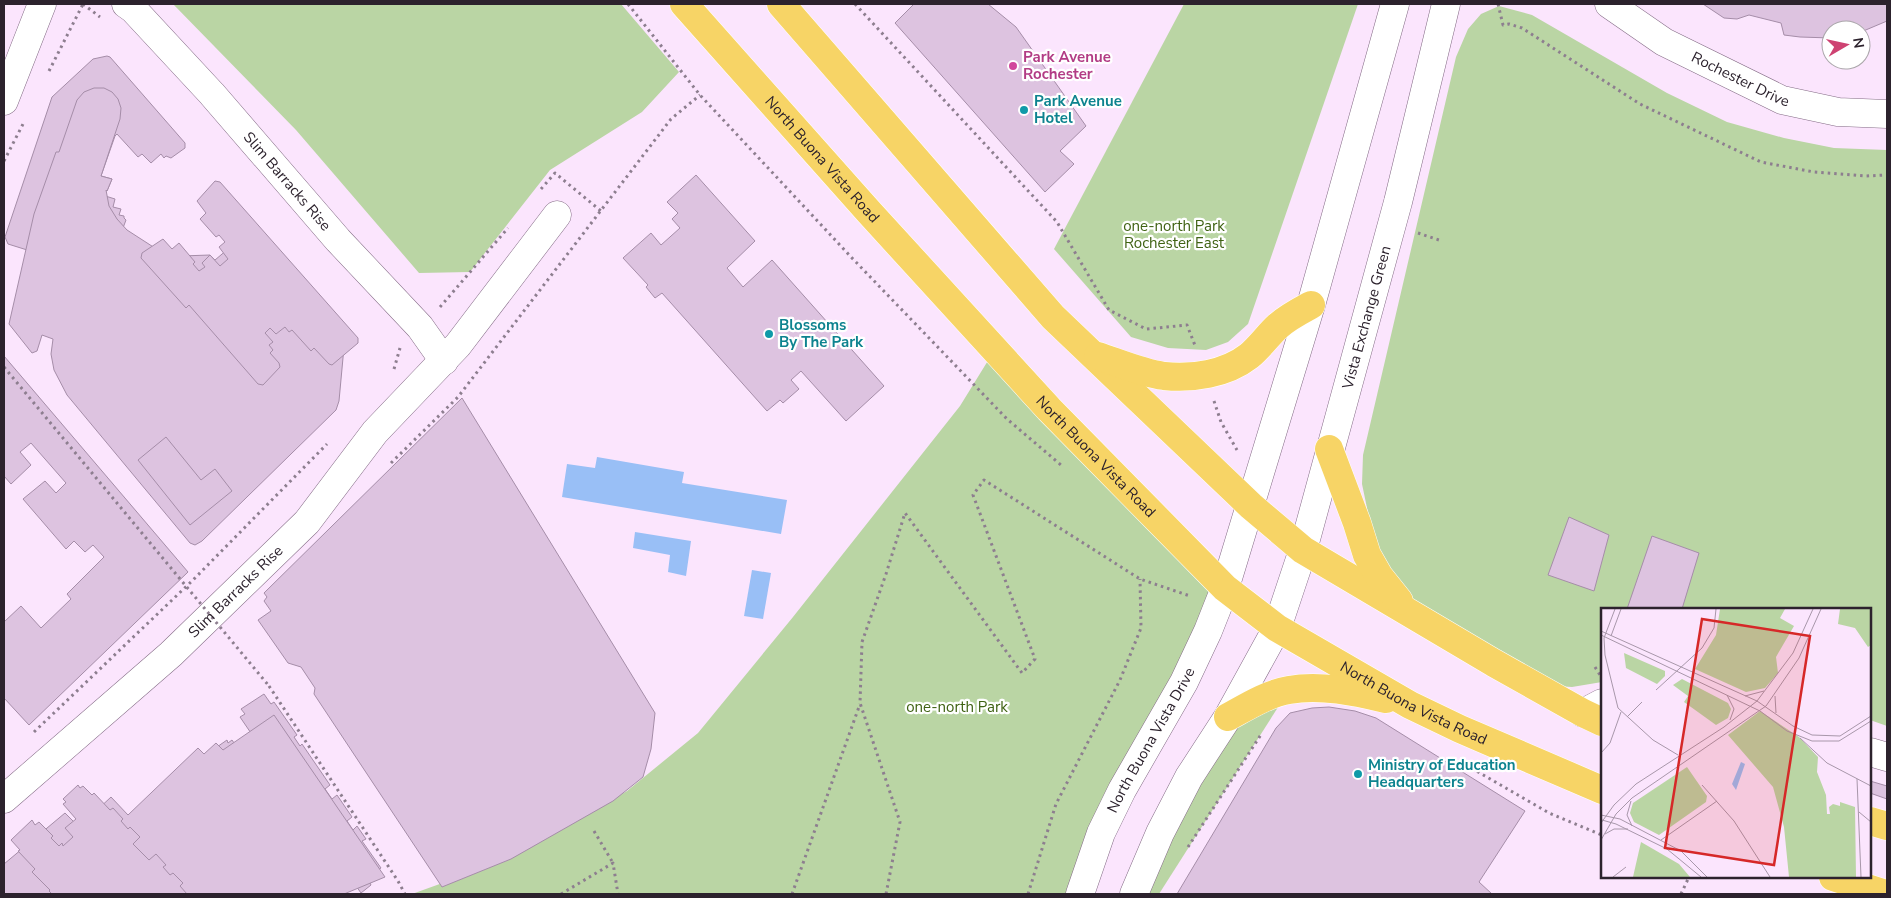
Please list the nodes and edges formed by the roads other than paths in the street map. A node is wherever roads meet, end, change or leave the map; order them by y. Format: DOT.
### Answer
graph roads {
  1 [pos="42,4"];
  2 [pos="126,4"];
  3 [pos="684,4"];
  4 [pos="781,4"];
  5 [pos="1394,4"];
  6 [pos="1446,4"];
  7 [pos="1609,4"];
  8 [pos="4,101"];
  9 [pos="1887,114"];
  10 [pos="557,215"];
  11 [pos="1311,305"];
  12 [pos="1089,353"];
  13 [pos="444,361"];
  14 [pos="1329,449"];
  15 [pos="1251,506"];
  16 [pos="1303,550"];
  17 [pos="1225,588"];
  18 [pos="1412,615"];
  19 [pos="1277,628"];
  20 [pos="1410,704"];
  21 [pos="1596,712"];
  22 [pos="1228,717"];
  23 [pos="1871,752"];
  24 [pos="1887,757"];
  25 [pos="1601,790"];
  26 [pos="4,799"];
  27 [pos="1871,821"];
  28 [pos="1887,826"];
  29 [pos="1836,878"];
  30 [pos="1080,894"];
  31 [pos="1134,894"];
  32 [pos="1886,894"];
  1 -- 8 [label="street"];
  2 -- 13 [label="street, Slim Barracks Rise"];
  3 -- 17 [label="main road, North Buona Vista Road"];
  4 -- 12 [label="main road"];
  5 -- 11 [label="street"];
  6 -- 14 [label="street, Vista Exchange Green"];
  7 -- 9 [label="street, Rochester Drive"];
  10 -- 13 [label="street, Slim Barracks Rise"];
  11 -- 12 [label="main road"];
  11 -- 15 [label="street"];
  12 -- 15 [label="main road"];
  13 -- 26 [label="street, Slim Barracks Rise"];
  14 -- 16 [label="street, Vista Exchange Green"];
  14 -- 18 [label="main road"];
  15 -- 16 [label="main road"];
  15 -- 17 [label="street"];
  16 -- 18 [label="main road"];
  16 -- 19 [label="street, Vista Exchange Green"];
  17 -- 19 [label="main road, North Buona Vista Road"];
  17 -- 30 [label="street, North Buona Vista Drive"];
  18 -- 21 [label="main road"];
  19 -- 20 [label="main road, North Buona Vista Road"];
  19 -- 22 [label="street"];
  20 -- 22 [label="main road"];
  20 -- 25 [label="main road, North Buona Vista Road"];
  22 -- 31 [label="street"];
  23 -- 24 [label="street"];
  27 -- 28 [label="main road"];
  29 -- 32 [label="main road"];
}
